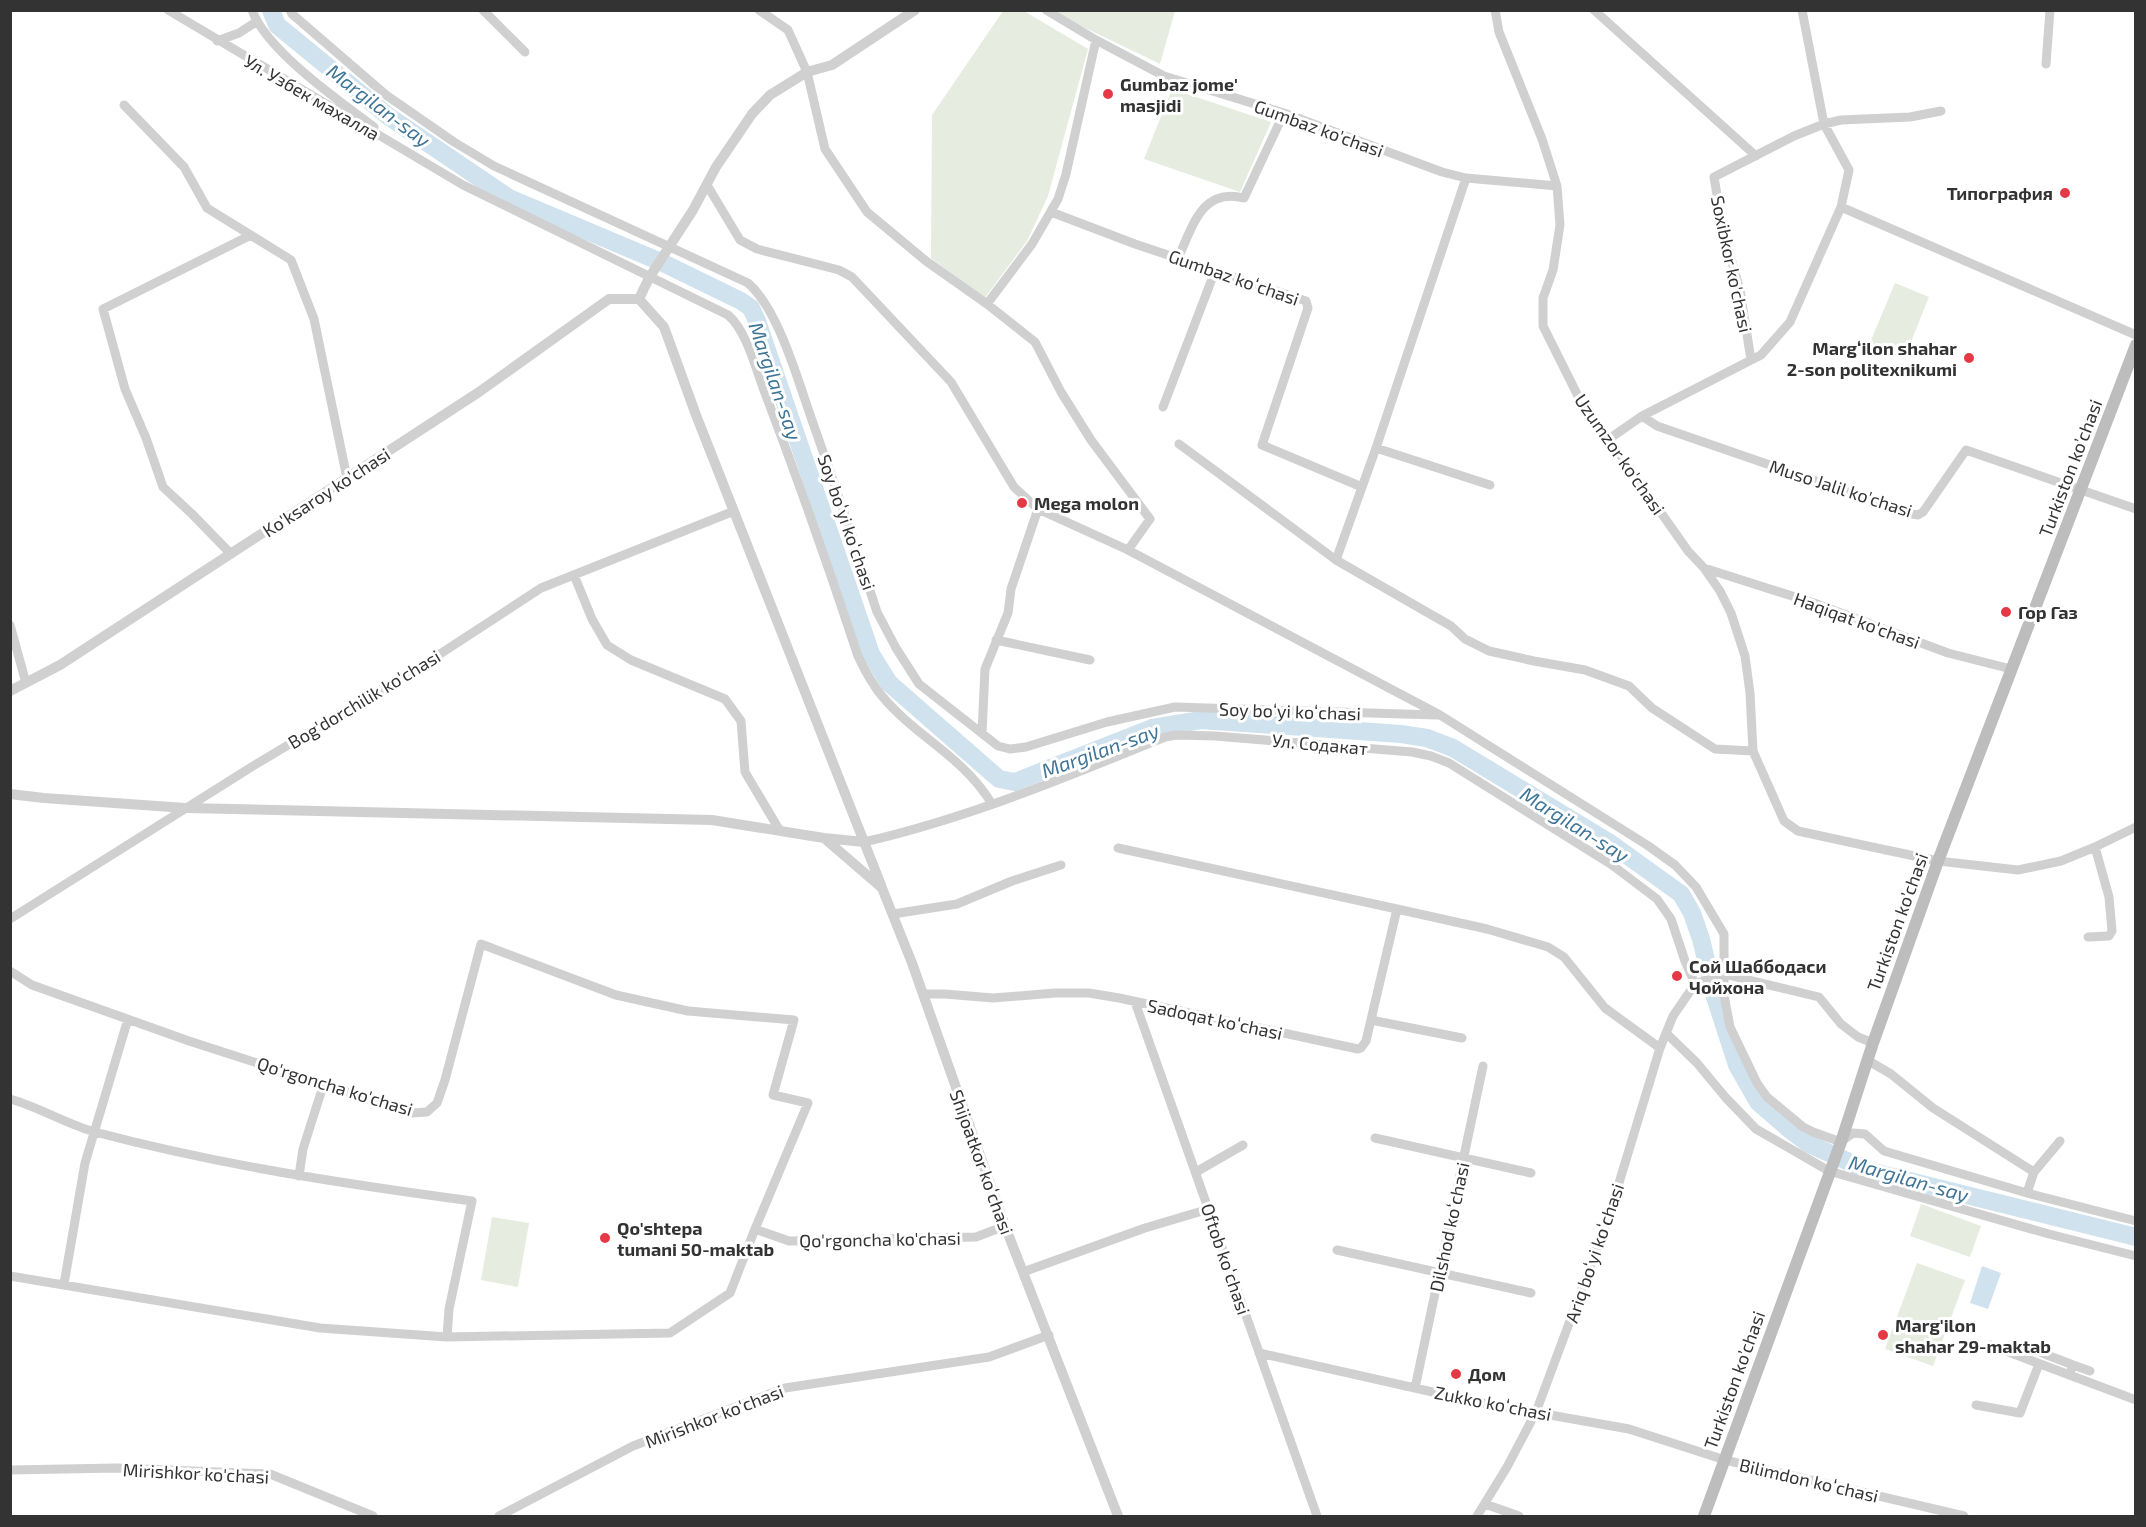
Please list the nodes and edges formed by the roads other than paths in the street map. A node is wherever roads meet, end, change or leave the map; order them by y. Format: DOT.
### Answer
graph roads {
  1 [pos="168,10"];
  2 [pos="252,10"];
  3 [pos="291,10"];
  4 [pos="483,10"];
  5 [pos="759,10"];
  6 [pos="915,10"];
  7 [pos="1046,10"];
  8 [pos="1495,10"];
  9 [pos="1594,10"];
  10 [pos="1802,10"];
  11 [pos="2050,10"];
  12 [pos="256,22"];
  13 [pos="1096,40"];
  14 [pos="217,41"];
  15 [pos="525,52"];
  16 [pos="2046,64"];
  17 [pos="807,72"];
  18 [pos="124,105"];
  19 [pos="1941,111"];
  20 [pos="1284,114"];
  21 [pos="1824,124"];
  22 [pos="404,151"];
  23 [pos="1756,156"];
  24 [pos="1466,178"];
  25 [pos="707,185"];
  26 [pos="1557,186"];
  27 [pos="1841,207"];
  28 [pos="1051,212"];
  29 [pos="251,235"];
  30 [pos="670,247"];
  31 [pos="1178,258"];
  32 [pos="1215,271"];
  33 [pos="650,278"];
  34 [pos="639,299"];
  35 [pos="987,304"];
  36 [pos="2136,335"];
  37 [pos="2134,351"];
  38 [pos="1751,360"];
  39 [pos="1163,407"];
  40 [pos="1642,416"];
  41 [pos="1610,439"];
  42 [pos="1179,444"];
  43 [pos="1376,448"];
  44 [pos="347,478"];
  45 [pos="1490,485"];
  46 [pos="1362,487"];
  47 [pos="2081,490"];
  48 [pos="1038,509"];
  49 [pos="2136,509"];
  50 [pos="734,511"];
  51 [pos="1128,550"];
  52 [pos="231,554"];
  53 [pos="1336,560"];
  54 [pos="1704,568"];
  55 [pos="574,575"];
  56 [pos="10,625"];
  57 [pos="996,640"];
  58 [pos="1090,660"];
  59 [pos="2012,669"];
  60 [pos="26,683"];
  61 [pos="10,691"];
  62 [pos="1440,715"];
  63 [pos="982,733"];
  64 [pos="1753,750"];
  65 [pos="10,794"];
  66 [pos="992,804"];
  67 [pos="185,808"];
  68 [pos="2136,827"];
  69 [pos="780,831"];
  70 [pos="824,838"];
  71 [pos="864,842"];
  72 [pos="1118,848"];
  73 [pos="2095,848"];
  74 [pos="1938,861"];
  75 [pos="1061,865"];
  76 [pos="882,888"];
  77 [pos="1397,909"];
  78 [pos="893,914"];
  79 [pos="10,919"];
  80 [pos="2088,937"];
  81 [pos="10,972"];
  82 [pos="1722,975"];
  83 [pos="1697,982"];
  84 [pos="923,994"];
  85 [pos="1135,1002"];
  86 [pos="128,1019"];
  87 [pos="1371,1020"];
  88 [pos="1667,1034"];
  89 [pos="1462,1038"];
  90 [pos="1873,1043"];
  91 [pos="1660,1048"];
  92 [pos="1867,1060"];
  93 [pos="1483,1066"];
  94 [pos="324,1083"];
  95 [pos="10,1099"];
  96 [pos="93,1131"];
  97 [pos="1375,1138"];
  98 [pos="2060,1141"];
  99 [pos="1840,1142"];
  100 [pos="1243,1145"];
  101 [pos="1463,1158"];
  102 [pos="1829,1171"];
  103 [pos="1196,1172"];
  104 [pos="2034,1172"];
  105 [pos="1531,1173"];
  106 [pos="299,1176"];
  107 [pos="2026,1193"];
  108 [pos="1209,1209"];
  109 [pos="2136,1221"];
  110 [pos="1005,1226"];
  111 [pos="755,1229"];
  112 [pos="1337,1250"];
  113 [pos="2136,1256"];
  114 [pos="1023,1272"];
  115 [pos="1439,1272"];
  116 [pos="10,1276"];
  117 [pos="64,1284"];
  118 [pos="1531,1293"];
  119 [pos="1049,1335"];
  120 [pos="447,1337"];
  121 [pos="1990,1345"];
  122 [pos="1259,1353"];
  123 [pos="2042,1353"];
  124 [pos="2039,1364"];
  125 [pos="2073,1365"];
  126 [pos="2090,1371"];
  127 [pos="2069,1375"];
  128 [pos="1415,1388"];
  129 [pos="2136,1401"];
  130 [pos="1976,1405"];
  131 [pos="1536,1412"];
  132 [pos="1725,1460"];
  133 [pos="10,1470"];
  134 [pos="1485,1504"];
  135 [pos="373,1516"];
  136 [pos="499,1516"];
  137 [pos="1118,1516"];
  138 [pos="1317,1516"];
  139 [pos="1477,1516"];
  140 [pos="1519,1516"];
  141 [pos="1704,1516"];
  142 [pos="1964,1516"];
  1 -- 14 [label="street, Ул. Узбек махалла"];
  2 -- 12 [label="street"];
  3 -- 30 [label="street, Soy boʻyi koʻchasi"];
  4 -- 15 [label="street"];
  5 -- 17 [label="street"];
  6 -- 17 [label="street"];
  7 -- 13 [label="street, Gumbaz ko'chasi"];
  8 -- 26 [label="street, Uzumzor ko'chasi"];
  9 -- 23 [label="street"];
  10 -- 21 [label="street, Soxibkor ko'chasi"];
  11 -- 16 [label="street"];
  12 -- 14 [label="street"];
  12 -- 22 [label="street"];
  13 -- 20 [label="street, Gumbaz ko'chasi"];
  13 -- 28 [label="street"];
  14 -- 22 [label="street, Ул. Узбек махалла"];
  17 -- 25 [label="street"];
  17 -- 35 [label="street"];
  18 -- 29 [label="street"];
  19 -- 21 [label="street"];
  20 -- 24 [label="street, Gumbaz ko'chasi"];
  20 -- 31 [label="street"];
  21 -- 23 [label="street, Soxibkor ko'chasi"];
  21 -- 27 [label="street, Soxibkor ko'chasi"];
  22 -- 33 [label="street, Ул. Узбек махалла"];
  23 -- 38 [label="street, Soxibkor ko'chasi"];
  24 -- 26 [label="street, Gumbaz ko'chasi"];
  24 -- 43 [label="street"];
  25 -- 30 [label="street"];
  25 -- 48 [label="street, Soy boʻyi koʻchasi"];
  26 -- 41 [label="street, Uzumzor ko'chasi"];
  27 -- 36 [label="street"];
  27 -- 38 [label="street, Soxibkor ko'chasi"];
  28 -- 31 [label="street, Gumbaz koʻchasi"];
  28 -- 35 [label="street"];
  29 -- 44 [label="street"];
  29 -- 52 [label="street"];
  30 -- 33 [label="street"];
  30 -- 63 [label="street, Soy boʻyi koʻchasi"];
  31 -- 32 [label="street, Gumbaz koʻchasi"];
  32 -- 39 [label="street"];
  32 -- 46 [label="street, Gumbaz koʻchasi"];
  33 -- 34 [label="street"];
  33 -- 66 [label="street, Ул. Узбек махалла"];
  34 -- 44 [label="street, Ko'ksaroy ko'chasi"];
  34 -- 50 [label="street"];
  35 -- 51 [label="street"];
  37 -- 47 [label="main road, Turkiston ko’chasi"];
  38 -- 40 [label="street, Soxibkor ko'chasi"];
  40 -- 41 [label="street, Soxibkor ko'chasi"];
  40 -- 47 [label="street, Muso Jalil ko'chasi"];
  41 -- 54 [label="street, Uzumzor ko'chasi"];
  42 -- 53 [label="street"];
  43 -- 45 [label="street"];
  43 -- 46 [label="street"];
  44 -- 52 [label="street, Ko'ksaroy ko'chasi"];
  46 -- 53 [label="street"];
  47 -- 49 [label="street"];
  47 -- 59 [label="main road, Turkiston ko’chasi"];
  48 -- 51 [label="street, Soy boʻyi koʻchasi"];
  48 -- 57 [label="street"];
  50 -- 55 [label="street, Bog'dorchilik ko'chasi"];
  50 -- 71 [label="street"];
  51 -- 62 [label="street, Soy boʻyi koʻchasi"];
  52 -- 60 [label="street, Ko'ksaroy ko'chasi"];
  53 -- 64 [label="street"];
  54 -- 59 [label="street, Haqiqat ko'chasi"];
  54 -- 64 [label="street, Uzumzor ko'chasi"];
  55 -- 67 [label="street, Bog'dorchilik ko'chasi"];
  55 -- 69 [label="street"];
  56 -- 60 [label="street"];
  57 -- 58 [label="street"];
  57 -- 63 [label="street"];
  59 -- 74 [label="main road, Turkiston ko’chasi"];
  60 -- 61 [label="street, Ko'ksaroy ko'chasi"];
  62 -- 63 [label="street, Soy boʻyi koʻchasi"];
  62 -- 82 [label="street, Soy boʻyi koʻchasi"];
  64 -- 74 [label="street, Uzumzor ko'chasi"];
  65 -- 67 [label="street"];
  66 -- 71 [label="street, Ул. Содакат"];
  66 -- 83 [label="street, Ул. Содакат"];
  67 -- 69 [label="street"];
  67 -- 79 [label="street, Bog'dorchilik ko'chasi"];
  68 -- 73 [label="street, Uzumzor ko'chasi"];
  69 -- 70 [label="street"];
  70 -- 71 [label="street"];
  70 -- 76 [label="street, Shijoatkor koʻchasi"];
  71 -- 76 [label="street"];
  72 -- 77 [label="street"];
  73 -- 74 [label="street, Uzumzor ko'chasi"];
  73 -- 80 [label="street"];
  74 -- 90 [label="main road, Turkiston ko’chasi"];
  75 -- 78 [label="street"];
  76 -- 78 [label="street, Shijoatkor koʻchasi"];
  77 -- 87 [label="street, Sadoqat koʻchasi"];
  77 -- 91 [label="street"];
  78 -- 84 [label="street, Shijoatkor koʻchasi"];
  81 -- 86 [label="street, Qo'rgoncha ko'chasi"];
  82 -- 83 [label="street"];
  82 -- 90 [label="street"];
  82 -- 99 [label="street, Soy boʻyi koʻchasi"];
  83 -- 88 [label="street, Ariq boʻyi koʻchasi"];
  84 -- 85 [label="street, Sadoqat koʻchasi"];
  84 -- 110 [label="street, Shijoatkor koʻchasi"];
  85 -- 87 [label="street, Sadoqat koʻchasi"];
  85 -- 103 [label="street, Oftob koʻchasi"];
  86 -- 94 [label="street, Qo'rgoncha ko'chasi"];
  86 -- 96 [label="street"];
  87 -- 89 [label="street"];
  88 -- 91 [label="street, Ariq boʻyi koʻchasi"];
  88 -- 102 [label="street"];
  90 -- 92 [label="main road, Turkiston ko’chasi"];
  91 -- 131 [label="street, Ariq boʻyi koʻchasi"];
  92 -- 99 [label="main road, Turkiston ko’chasi"];
  92 -- 104 [label="street"];
  93 -- 101 [label="street, Dilshod koʻchasi"];
  94 -- 106 [label="street"];
  94 -- 111 [label="street, Qo'rgoncha ko'chasi"];
  95 -- 96 [label="street"];
  96 -- 106 [label="street"];
  96 -- 117 [label="street"];
  97 -- 101 [label="street"];
  98 -- 104 [label="street"];
  99 -- 102 [label="main road, Turkiston ko’chasi"];
  99 -- 107 [label="street"];
  100 -- 103 [label="street"];
  101 -- 105 [label="street"];
  101 -- 115 [label="street, Dilshod koʻchasi"];
  102 -- 113 [label="street"];
  102 -- 132 [label="main road, Turkiston ko’chasi"];
  103 -- 108 [label="street, Oftob koʻchasi"];
  104 -- 107 [label="street"];
  106 -- 120 [label="street"];
  107 -- 109 [label="street"];
  108 -- 114 [label="street"];
  108 -- 122 [label="street, Oftob koʻchasi"];
  110 -- 111 [label="street, Qo'rgoncha ko'chasi"];
  110 -- 114 [label="street, Shijoatkor koʻchasi"];
  111 -- 120 [label="street, Qo'rgoncha ko'chasi"];
  112 -- 115 [label="street"];
  114 -- 119 [label="street, Shijoatkor koʻchasi"];
  115 -- 118 [label="street"];
  115 -- 128 [label="street, Dilshod koʻchasi"];
  116 -- 117 [label="street, Qo'rgoncha ko'chasi"];
  117 -- 120 [label="street, Qo'rgoncha ko'chasi"];
  119 -- 136 [label="street, Mirishkor ko'chasi"];
  119 -- 137 [label="street, Shijoatkor koʻchasi"];
  121 -- 124 [label="street"];
  122 -- 128 [label="street, Zukko koʻchasi"];
  122 -- 138 [label="street, Oftob koʻchasi"];
  123 -- 125 [label="street"];
  124 -- 127 [label="street"];
  124 -- 130 [label="street"];
  125 -- 126 [label="street"];
  125 -- 127 [label="street"];
  127 -- 129 [label="street"];
  128 -- 131 [label="street, Zukko koʻchasi"];
  131 -- 132 [label="street, Zukko koʻchasi"];
  131 -- 134 [label="street, Ariq boʻyi koʻchasi"];
  132 -- 141 [label="main road, Turkiston ko’chasi"];
  132 -- 142 [label="street, Bilimdon koʻchasi"];
  133 -- 135 [label="street, Mirishkor ko'chasi"];
  134 -- 139 [label="street, Ariq boʻyi koʻchasi"];
  134 -- 140 [label="street"];
}
